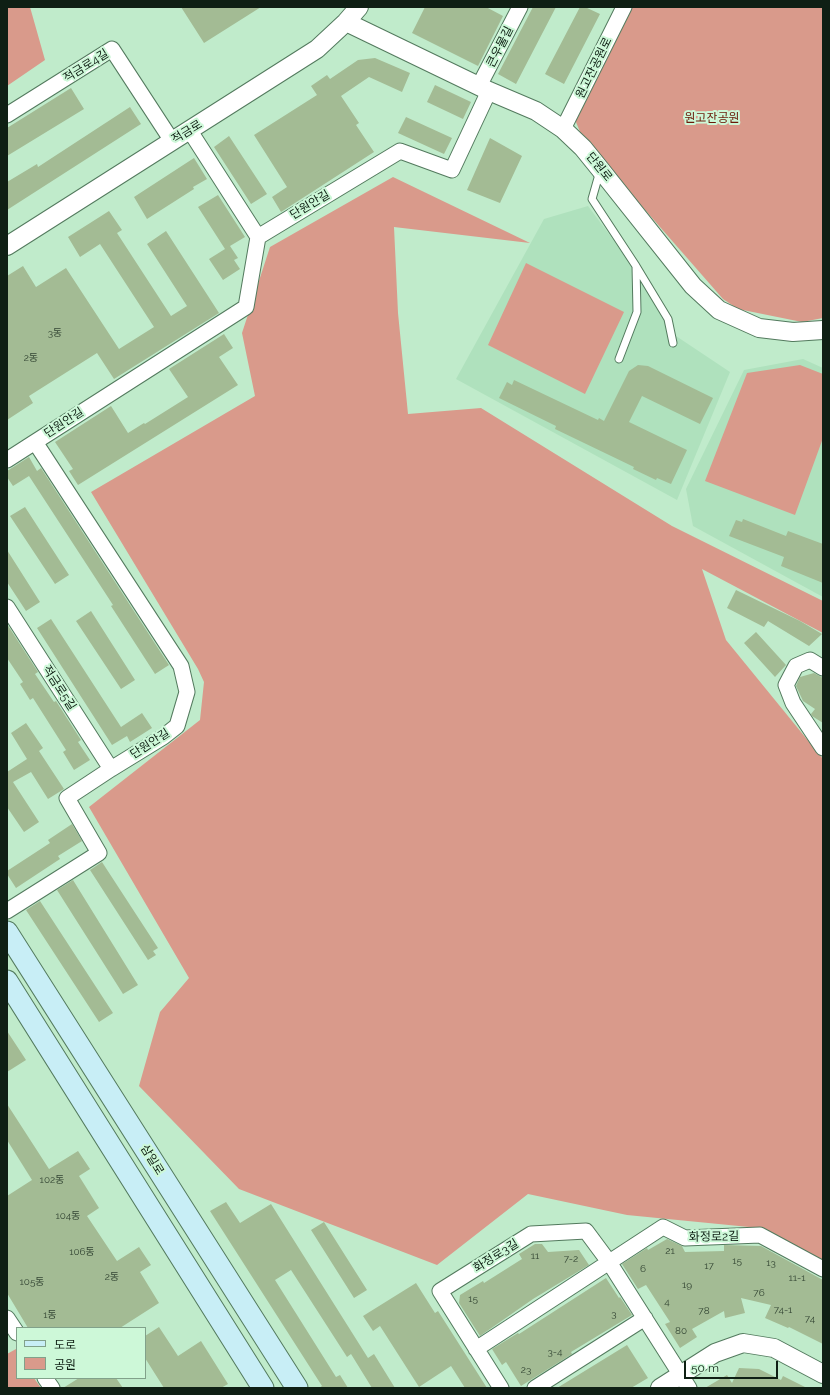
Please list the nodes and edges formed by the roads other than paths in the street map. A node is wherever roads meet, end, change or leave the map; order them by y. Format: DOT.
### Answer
graph roads {
  1 [pos="359,7"];
  2 [pos="520,7"];
  3 [pos="624,7"];
  4 [pos="346,22"];
  5 [pos="484,89"];
  6 [pos="7,115"];
  7 [pos="563,129"];
  8 [pos="190,131"];
  9 [pos="172,141"];
  10 [pos="600,169"];
  11 [pos="258,237"];
  12 [pos="7,246"];
  13 [pos="636,266"];
  14 [pos="823,330"];
  15 [pos="673,343"];
  16 [pos="619,360"];
  17 [pos="35,442"];
  18 [pos="7,460"];
  19 [pos="7,607"];
  20 [pos="823,668"];
  21 [pos="823,748"];
  22 [pos="111,769"];
  23 [pos="7,911"];
  24 [pos="7,932"];
  25 [pos="7,981"];
  26 [pos="609,1262"];
  27 [pos="823,1269"];
  28 [pos="7,1318"];
  29 [pos="645,1318"];
  30 [pos="16,1332"];
  31 [pos="476,1348"];
  32 [pos="823,1374"];
  33 [pos="47,1379"];
  34 [pos="685,1381"];
  35 [pos="52,1388"];
  36 [pos="263,1388"];
  37 [pos="297,1388"];
  38 [pos="501,1388"];
  39 [pos="535,1388"];
  40 [pos="660,1388"];
  1 -- 4 [label="street, 적금로"];
  2 -- 5 [label="street, 큰우물길"];
  3 -- 7 [label="street, 원고잔공원로"];
  4 -- 5 [label="street, 단원로"];
  4 -- 8 [label="street, 적금로"];
  5 -- 7 [label="street, 단원로"];
  5 -- 11 [label="street, 단원안길"];
  6 -- 9 [label="street, 적금로4길"];
  7 -- 10 [label="street, 단원로"];
  8 -- 9 [label="street, 적금로"];
  8 -- 11 [label="street"];
  9 -- 12 [label="street, 적금로"];
  10 -- 13 [label="lane"];
  10 -- 14 [label="street, 단원로"];
  11 -- 17 [label="street, 단원안길"];
  13 -- 15 [label="lane"];
  13 -- 16 [label="lane"];
  17 -- 18 [label="street"];
  17 -- 22 [label="street, 단원안길"];
  19 -- 22 [label="street, 적금로5길"];
  20 -- 21 [label="street"];
  22 -- 23 [label="street, 단원안길"];
  24 -- 37 [label="main road, 삼일로"];
  25 -- 36 [label="main road"];
  26 -- 27 [label="street, 화정로2길"];
  26 -- 29 [label="street, 화정로3길"];
  26 -- 31 [label="street"];
  26 -- 31 [label="street, 화정로3길"];
  28 -- 30 [label="street"];
  29 -- 34 [label="street, 화정로3길"];
  29 -- 39 [label="street"];
  31 -- 38 [label="street, 화정로3길"];
  32 -- 34 [label="street"];
  33 -- 35 [label="street"];
  34 -- 40 [label="street"];
}
